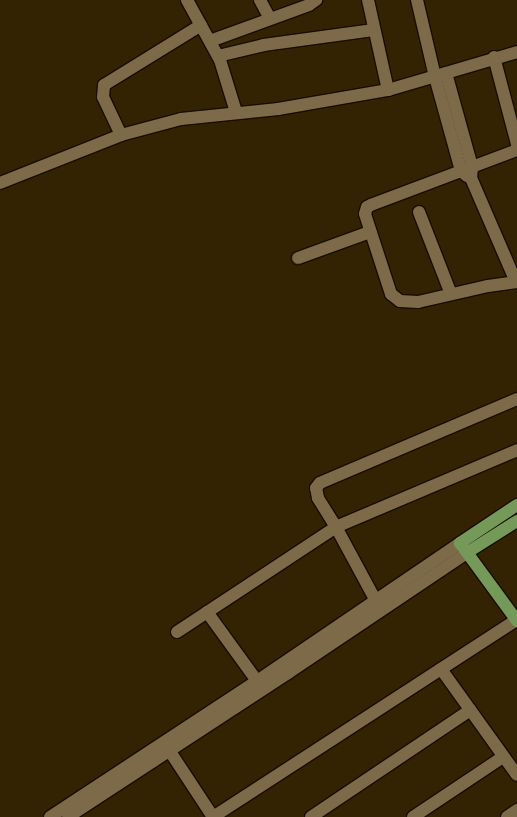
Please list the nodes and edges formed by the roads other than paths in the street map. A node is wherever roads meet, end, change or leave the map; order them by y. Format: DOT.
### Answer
graph roads {
  1 [pos="187,0"];
  2 [pos="260,0"];
  3 [pos="316,0"];
  4 [pos="368,0"];
  5 [pos="418,0"];
  6 [pos="270,19"];
  7 [pos="201,25"];
  8 [pos="373,30"];
  9 [pos="210,41"];
  10 [pos="517,52"];
  11 [pos="218,56"];
  12 [pos="494,57"];
  13 [pos="440,75"];
  14 [pos="388,90"];
  15 [pos="236,112"];
  16 [pos="515,128"];
  17 [pos="121,135"];
  18 [pos="517,144"];
  19 [pos="517,150"];
  20 [pos="468,172"];
  21 [pos="0,183"];
  22 [pos="419,212"];
  23 [pos="370,232"];
  24 [pos="298,258"];
  25 [pos="516,282"];
  26 [pos="451,294"];
  27 [pos="517,399"];
  28 [pos="517,450"];
  29 [pos="517,505"];
  30 [pos="517,521"];
  31 [pos="336,527"];
  32 [pos="464,547"];
  33 [pos="376,601"];
  34 [pos="207,612"];
  35 [pos="516,616"];
  36 [pos="177,632"];
  37 [pos="441,669"];
  38 [pos="257,681"];
  39 [pos="470,710"];
  40 [pos="169,750"];
  41 [pos="503,756"];
  42 [pos="517,775"];
  43 [pos="517,810"];
  44 [pos="50,817"];
  45 [pos="68,817"];
  46 [pos="213,817"];
  47 [pos="311,817"];
  48 [pos="413,817"];
  49 [pos="507,817"];
  1 -- 7 [label="street"];
  2 -- 6 [label="street"];
  3 -- 6 [label="street"];
  4 -- 8 [label="street"];
  5 -- 13 [label="street"];
  6 -- 9 [label="street"];
  7 -- 9 [label="street"];
  7 -- 17 [label="street"];
  8 -- 11 [label="street"];
  8 -- 14 [label="street"];
  9 -- 11 [label="street"];
  10 -- 12 [label="street"];
  11 -- 15 [label="street"];
  12 -- 13 [label="street"];
  12 -- 16 [label="street"];
  13 -- 14 [label="street"];
  13 -- 20 [label="street"];
  14 -- 15 [label="street"];
  15 -- 17 [label="street"];
  16 -- 18 [label="street"];
  17 -- 21 [label="street"];
  19 -- 20 [label="street"];
  20 -- 23 [label="street"];
  20 -- 25 [label="street"];
  22 -- 26 [label="street"];
  23 -- 24 [label="street"];
  23 -- 26 [label="street"];
  25 -- 26 [label="street"];
  27 -- 31 [label="street"];
  28 -- 31 [label="street"];
  29 -- 32 [label="main road"];
  30 -- 32 [label="main road"];
  31 -- 33 [label="street"];
  31 -- 34 [label="street"];
  32 -- 33 [label="street"];
  32 -- 35 [label="main road"];
  32 -- 40 [label="street"];
  33 -- 38 [label="street"];
  34 -- 36 [label="street"];
  34 -- 38 [label="street"];
  35 -- 37 [label="street"];
  37 -- 39 [label="street"];
  37 -- 46 [label="street"];
  38 -- 44 [label="street"];
  39 -- 41 [label="street"];
  39 -- 47 [label="street"];
  40 -- 45 [label="street"];
  40 -- 46 [label="street"];
  41 -- 42 [label="street"];
  41 -- 48 [label="street"];
  43 -- 49 [label="street"];
}
